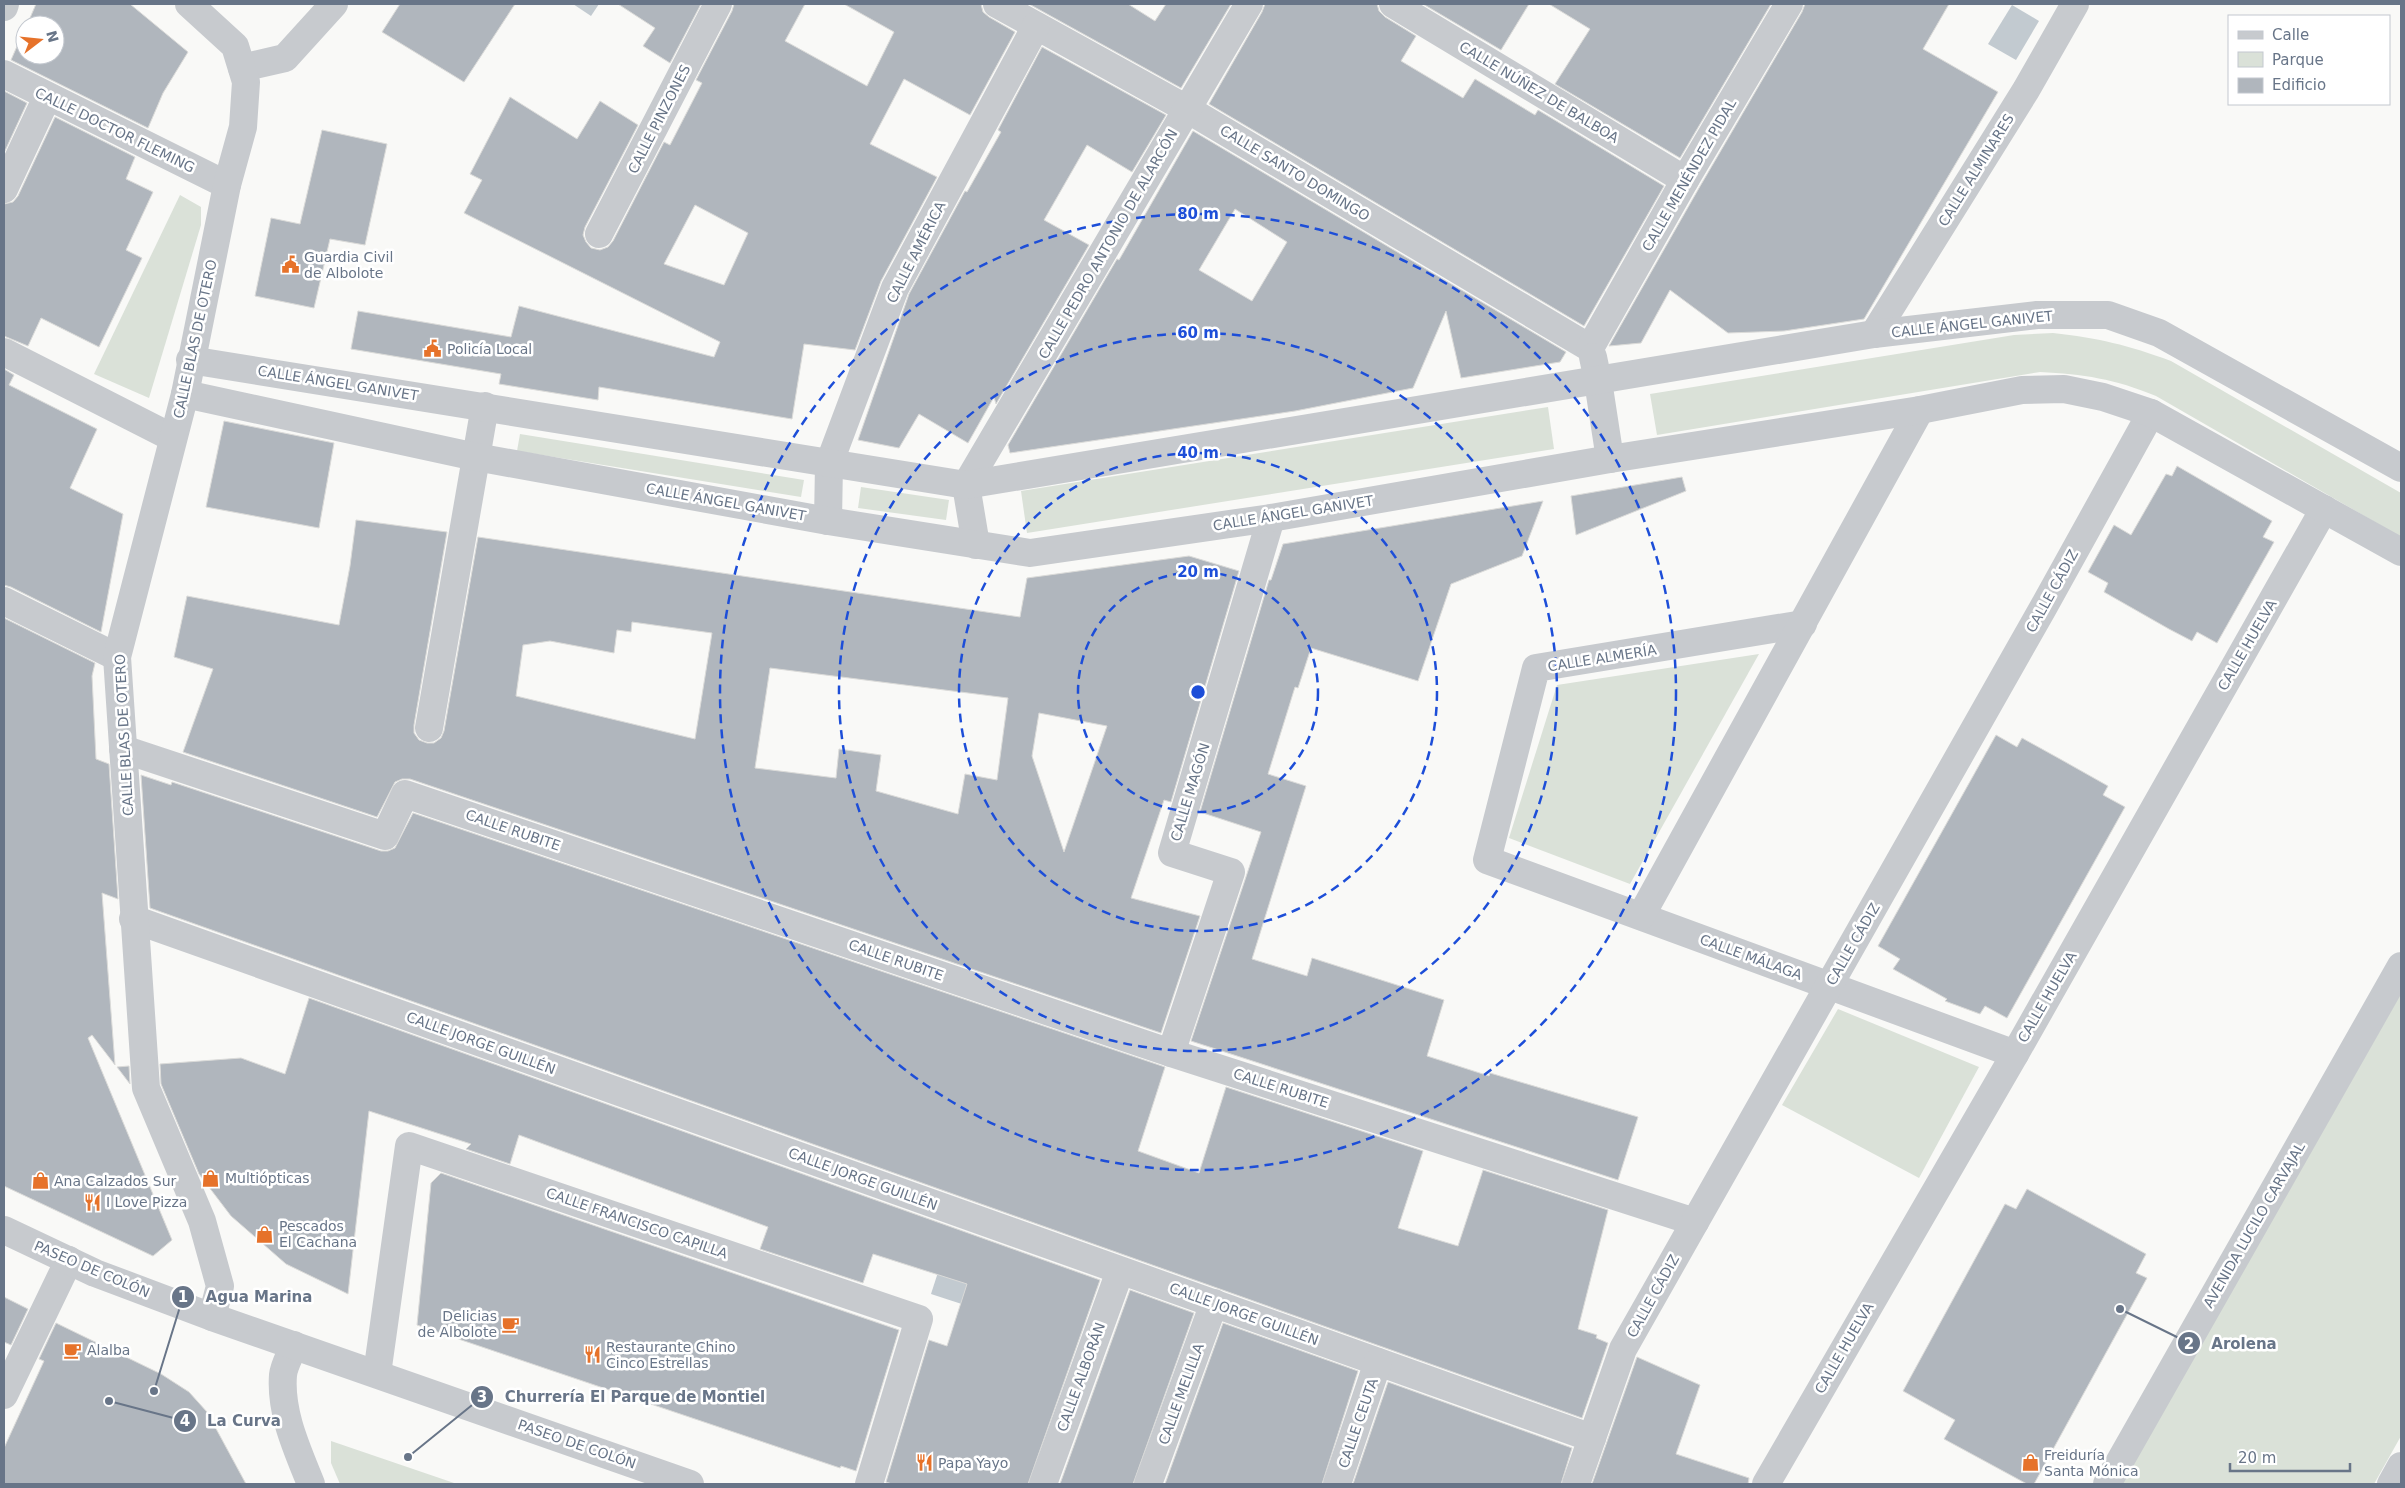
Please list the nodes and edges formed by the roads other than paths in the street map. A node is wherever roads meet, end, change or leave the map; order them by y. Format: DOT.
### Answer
graph roads {
  1 [pos="334,4"];
  2 [pos="718,4"];
  3 [pos="997,4"];
  4 [pos="1248,4"];
  5 [pos="1393,4"];
  6 [pos="1789,4"];
  7 [pos="2076,4"];
  8 [pos="197,11"];
  9 [pos="1036,26"];
  10 [pos="242,68"];
  11 [pos="4,74"];
  12 [pos="47,97"];
  13 [pos="1187,109"];
  14 [pos="1685,180"];
  15 [pos="227,185"];
  16 [pos="4,189"];
  17 [pos="599,234"];
  18 [pos="1874,334"];
  19 [pos="1590,348"];
  20 [pos="4,352"];
  21 [pos="190,360"];
  22 [pos="1598,381"];
  23 [pos="185,394"];
  24 [pos="485,406"];
  25 [pos="1920,410"];
  26 [pos="2151,413"];
  27 [pos="173,438"];
  28 [pos="476,457"];
  29 [pos="1610,459"];
  30 [pos="829,464"];
  31 [pos="2401,468"];
  32 [pos="966,485"];
  33 [pos="2324,509"];
  34 [pos="1271,518"];
  35 [pos="828,521"];
  36 [pos="976,545"];
  37 [pos="2401,552"];
  38 [pos="4,600"];
  39 [pos="1803,624"];
  40 [pos="117,656"];
  41 [pos="429,728"];
  42 [pos="123,749"];
  43 [pos="1487,860"];
  44 [pos="1641,916"];
  45 [pos="133,919"];
  46 [pos="2401,966"];
  47 [pos="1829,986"];
  48 [pos="1171,1053"];
  49 [pos="2015,1054"];
  50 [pos="1695,1222"];
  51 [pos="4,1230"];
  52 [pos="69,1260"];
  53 [pos="1120,1270"];
  54 [pos="1214,1303"];
  55 [pos="212,1317"];
  56 [pos="294,1345"];
  57 [pos="1378,1362"];
  58 [pos="377,1374"];
  59 [pos="4,1395"];
  60 [pos="1592,1438"];
  61 [pos="2401,1466"];
  62 [pos="311,1484"];
  63 [pos="690,1484"];
  64 [pos="869,1484"];
  65 [pos="1043,1484"];
  66 [pos="1148,1484"];
  67 [pos="1337,1484"];
  68 [pos="1576,1484"];
  69 [pos="1766,1484"];
  70 [pos="2107,1484"];
  71 [pos="2391,1484"];
  1 -- 10 [label="street"];
  2 -- 17 [label="street, CALLE PINZONES"];
  3 -- 9 [label="street, CALLE SANTO DOMINGO"];
  4 -- 13 [label="street, CALLE PEDRO ANTONIO DE ALARCÓN"];
  5 -- 14 [label="street, CALLE NÚÑEZ DE BALBOA"];
  6 -- 14 [label="street, CALLE MENÉNDEZ PIDAL"];
  7 -- 18 [label="street, CALLE ALMINARES"];
  8 -- 10 [label="street, CALLE BLAS DE OTERO"];
  9 -- 13 [label="street, CALLE SANTO DOMINGO"];
  9 -- 30 [label="street, CALLE AMÉRICA"];
  10 -- 15 [label="street, CALLE BLAS DE OTERO"];
  11 -- 12 [label="street, CALLE DOCTOR FLEMING"];
  12 -- 15 [label="street, CALLE DOCTOR FLEMING"];
  12 -- 16 [label="street"];
  13 -- 19 [label="street, CALLE SANTO DOMINGO"];
  13 -- 32 [label="street, CALLE PEDRO ANTONIO DE ALARCÓN"];
  14 -- 19 [label="street, CALLE MENÉNDEZ PIDAL"];
  15 -- 21 [label="street, CALLE BLAS DE OTERO"];
  18 -- 22 [label="street, CALLE ÁNGEL GANIVET"];
  18 -- 31 [label="street, CALLE ÁNGEL GANIVET"];
  19 -- 22 [label="street"];
  20 -- 27 [label="street"];
  21 -- 23 [label="street, CALLE BLAS DE OTERO"];
  21 -- 24 [label="street, CALLE ÁNGEL GANIVET"];
  22 -- 29 [label="street"];
  22 -- 32 [label="street, CALLE ÁNGEL GANIVET"];
  23 -- 27 [label="street, CALLE BLAS DE OTERO"];
  23 -- 28 [label="street, CALLE ÁNGEL GANIVET"];
  24 -- 28 [label="street"];
  24 -- 30 [label="street, CALLE ÁNGEL GANIVET"];
  25 -- 26 [label="street, CALLE ÁNGEL GANIVET"];
  25 -- 29 [label="street, CALLE ÁNGEL GANIVET"];
  25 -- 39 [label="street"];
  26 -- 33 [label="street, CALLE ÁNGEL GANIVET"];
  26 -- 47 [label="street, CALLE CÁDIZ"];
  27 -- 40 [label="street, CALLE BLAS DE OTERO"];
  28 -- 35 [label="street, CALLE ÁNGEL GANIVET"];
  28 -- 41 [label="street"];
  29 -- 34 [label="street, CALLE ÁNGEL GANIVET"];
  30 -- 32 [label="street, CALLE ÁNGEL GANIVET"];
  30 -- 35 [label="street, CALLE AMÉRICA"];
  32 -- 36 [label="street"];
  33 -- 37 [label="street, CALLE ÁNGEL GANIVET"];
  33 -- 49 [label="street, CALLE HUELVA"];
  34 -- 36 [label="street, CALLE ÁNGEL GANIVET"];
  34 -- 48 [label="street, CALLE MAGÓN"];
  35 -- 36 [label="street, CALLE ÁNGEL GANIVET"];
  38 -- 40 [label="street"];
  39 -- 43 [label="street, CALLE ALMERÍA"];
  39 -- 44 [label="street"];
  40 -- 42 [label="street, CALLE BLAS DE OTERO"];
  42 -- 45 [label="street, CALLE BLAS DE OTERO"];
  42 -- 48 [label="street, CALLE RUBITE"];
  43 -- 44 [label="street, CALLE MÁLAGA"];
  44 -- 47 [label="street, CALLE MÁLAGA"];
  45 -- 53 [label="street, CALLE JORGE GUILLÉN"];
  45 -- 55 [label="street, CALLE BLAS DE OTERO"];
  46 -- 70 [label="street, AVENIDA LUCILO CARVAJAL"];
  47 -- 49 [label="street, CALLE MÁLAGA"];
  47 -- 50 [label="street, CALLE CÁDIZ"];
  48 -- 50 [label="street, CALLE RUBITE"];
  49 -- 69 [label="street, CALLE HUELVA"];
  50 -- 60 [label="street, CALLE CÁDIZ"];
  51 -- 52 [label="street, PASEO DE COLÓN"];
  52 -- 55 [label="street, PASEO DE COLÓN"];
  52 -- 59 [label="street"];
  53 -- 54 [label="street, CALLE JORGE GUILLÉN"];
  53 -- 65 [label="street, CALLE ALBORÁN"];
  54 -- 57 [label="street, CALLE JORGE GUILLÉN"];
  54 -- 66 [label="street, CALLE MELILLA"];
  55 -- 56 [label="street, PASEO DE COLÓN"];
  56 -- 58 [label="street, PASEO DE COLÓN"];
  56 -- 62 [label="street"];
  57 -- 60 [label="street, CALLE JORGE GUILLÉN"];
  57 -- 67 [label="street, CALLE CEUTA"];
  58 -- 63 [label="street, PASEO DE COLÓN"];
  58 -- 64 [label="street, CALLE FRANCISCO CAPILLA"];
  60 -- 68 [label="street, CALLE CÁDIZ"];
  61 -- 71 [label="street"];
}
